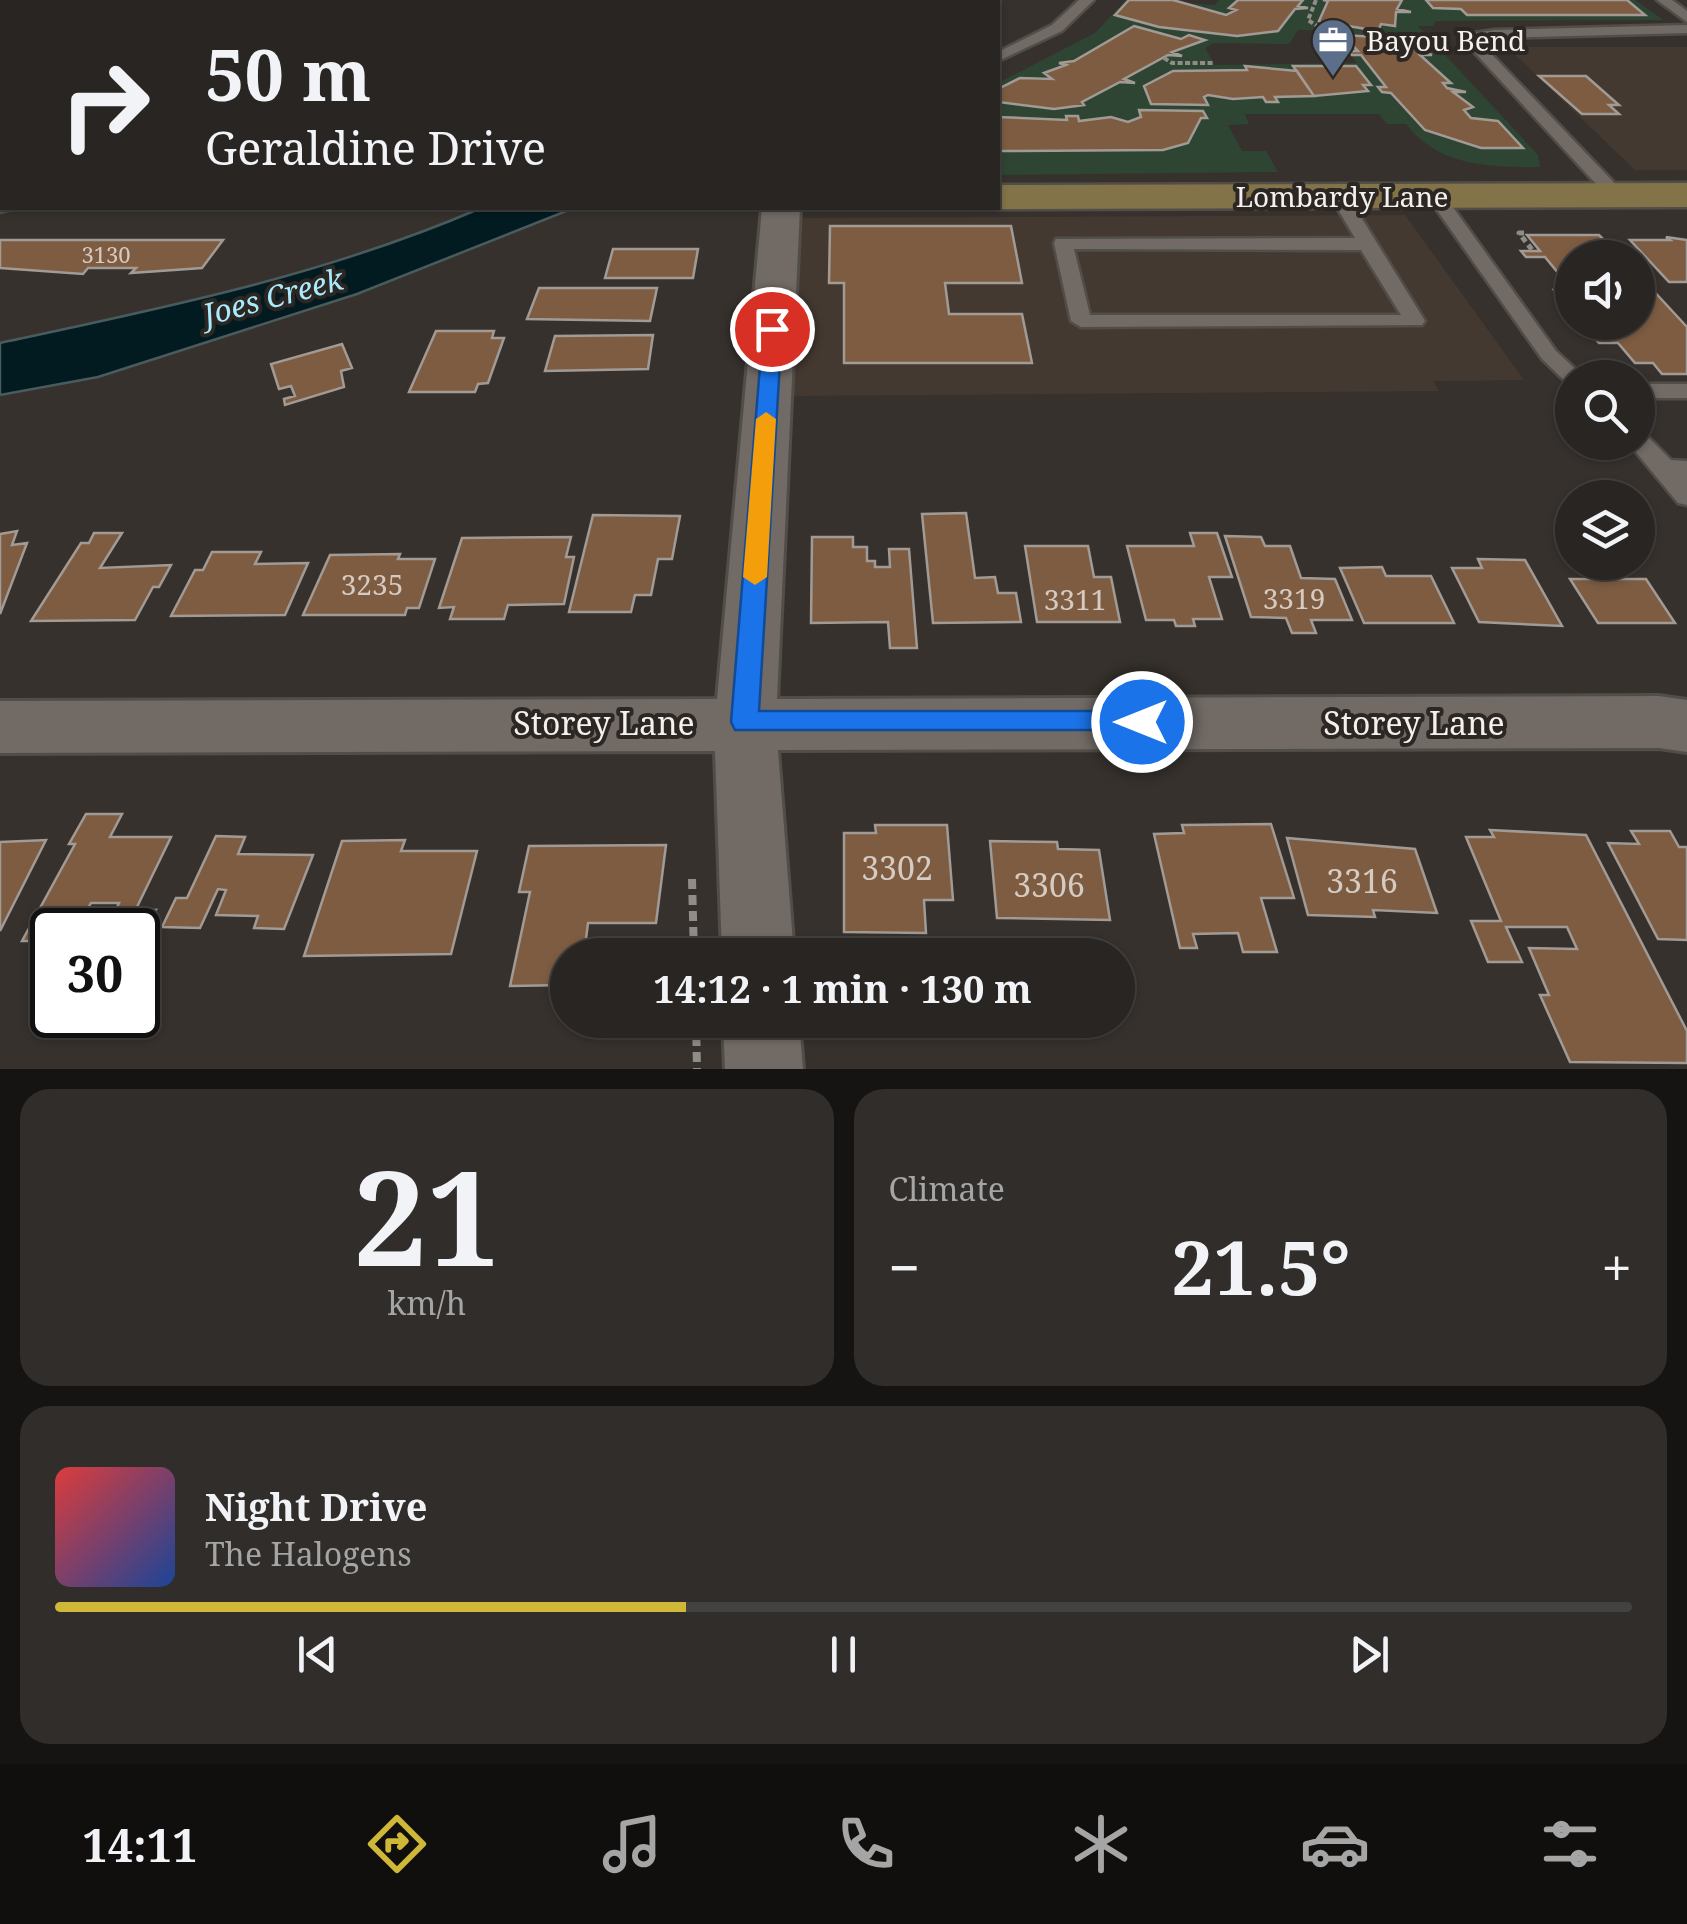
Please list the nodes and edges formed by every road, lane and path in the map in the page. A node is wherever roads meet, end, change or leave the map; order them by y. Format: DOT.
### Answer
graph roads {
  1 [pos="1087,0"];
  2 [pos="1316,0"];
  3 [pos="1664,0"];
  4 [pos="1687,18"];
  5 [pos="1323,30"];
  6 [pos="1687,30"];
  7 [pos="1000,56"];
  8 [pos="1164,58"];
  9 [pos="1214,63"];
  10 [pos="1616,195"];
  11 [pos="1687,195"];
  12 [pos="1339,196"];
  13 [pos="1436,196"];
  14 [pos="1000,197"];
  15 [pos="781,210"];
  16 [pos="1367,244"];
  17 [pos="1555,361"];
  18 [pos="1655,391"];
  19 [pos="1687,391"];
  20 [pos="1655,453"];
  21 [pos="1676,468"];
  22 [pos="1687,497"];
  23 [pos="745,722"];
  24 [pos="0,726"];
  25 [pos="1687,726"];
  26 [pos="692,862"];
  27 [pos="694,938"];
  28 [pos="757,938"];
  29 [pos="696,1038"];
  30 [pos="762,1038"];
  31 [pos="697,1069"];
  32 [pos="764,1069"];
  1 -- 7 [label="lane"];
  2 -- 5 [label="path"];
  3 -- 4 [label="lane"];
  6 -- 10 [label="lane"];
  8 -- 9 [label="path"];
  10 -- 11 [label="main road, Lombardy Lane"];
  10 -- 13 [label="main road, Lombardy Lane"];
  12 -- 13 [label="main road, Lombardy Lane"];
  12 -- 14 [label="main road, Lombardy Lane"];
  12 -- 16 [label="lane"];
  13 -- 17 [label="lane"];
  15 -- 23 [label="street"];
  16 -- 16 [label="lane"];
  18 -- 19 [label="lane"];
  20 -- 21 [label="lane"];
  21 -- 22 [label="lane"];
  23 -- 24 [label="street, Storey Lane"];
  23 -- 25 [label="street, Storey Lane"];
  23 -- 28 [label="street"];
  26 -- 27 [label="path"];
  29 -- 31 [label="path"];
  30 -- 32 [label="street"];
}
